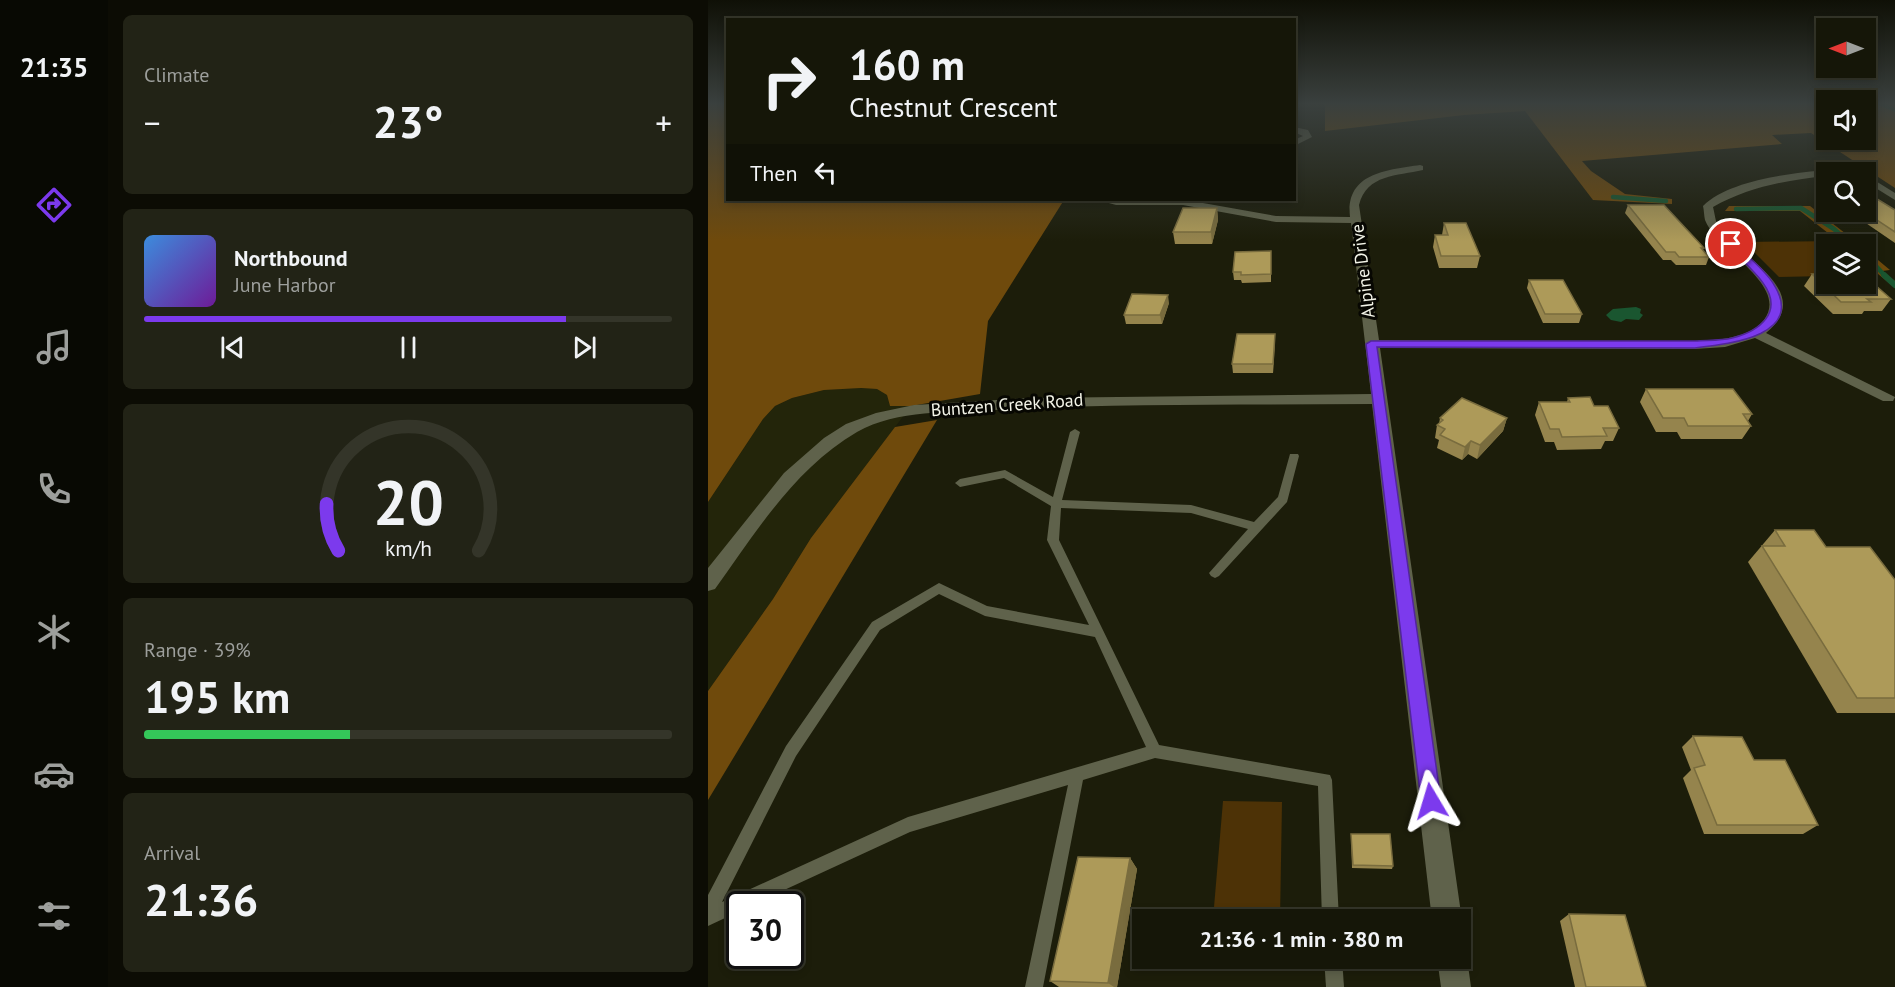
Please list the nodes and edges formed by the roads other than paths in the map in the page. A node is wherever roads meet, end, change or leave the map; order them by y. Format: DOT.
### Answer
graph roads {
  1 [pos="1420,168"];
  2 [pos="1816,174"];
  3 [pos="1876,185"];
  4 [pos="1895,197"];
  5 [pos="1110,201"];
  6 [pos="1357,220"];
  7 [pos="1755,333"];
  8 [pos="1371,344"];
  9 [pos="1888,398"];
  10 [pos="1379,399"];
  11 [pos="1075,432"];
  12 [pos="1294,456"];
  13 [pos="960,483"];
  14 [pos="1056,504"];
  15 [pos="1256,527"];
  16 [pos="1215,573"];
  17 [pos="708,583"];
  18 [pos="1099,632"];
  19 [pos="1155,751"];
  20 [pos="1077,775"];
  21 [pos="1330,909"];
  22 [pos="1446,909"];
  23 [pos="708,912"];
  24 [pos="708,917"];
  25 [pos="1334,969"];
  26 [pos="1454,969"];
  27 [pos="1035,987"];
  28 [pos="1335,987"];
  29 [pos="1456,987"];
  1 -- 6 [label="street, Alpine Drive"];
  2 -- 7 [label="street"];
  3 -- 4 [label="street"];
  5 -- 6 [label="street"];
  6 -- 8 [label="street, Alpine Drive"];
  7 -- 8 [label="street"];
  7 -- 9 [label="street"];
  8 -- 10 [label="street, Alpine Drive"];
  10 -- 17 [label="street, Buntzen Creek Road"];
  10 -- 22 [label="street, Alpine Drive"];
  11 -- 14 [label="lane"];
  12 -- 15 [label="lane"];
  13 -- 14 [label="lane"];
  14 -- 15 [label="lane"];
  14 -- 18 [label="lane"];
  15 -- 16 [label="lane"];
  18 -- 19 [label="lane"];
  18 -- 23 [label="lane"];
  19 -- 20 [label="lane"];
  19 -- 21 [label="lane"];
  20 -- 24 [label="lane"];
  20 -- 27 [label="lane"];
  25 -- 28 [label="lane"];
  26 -- 29 [label="street"];
}
